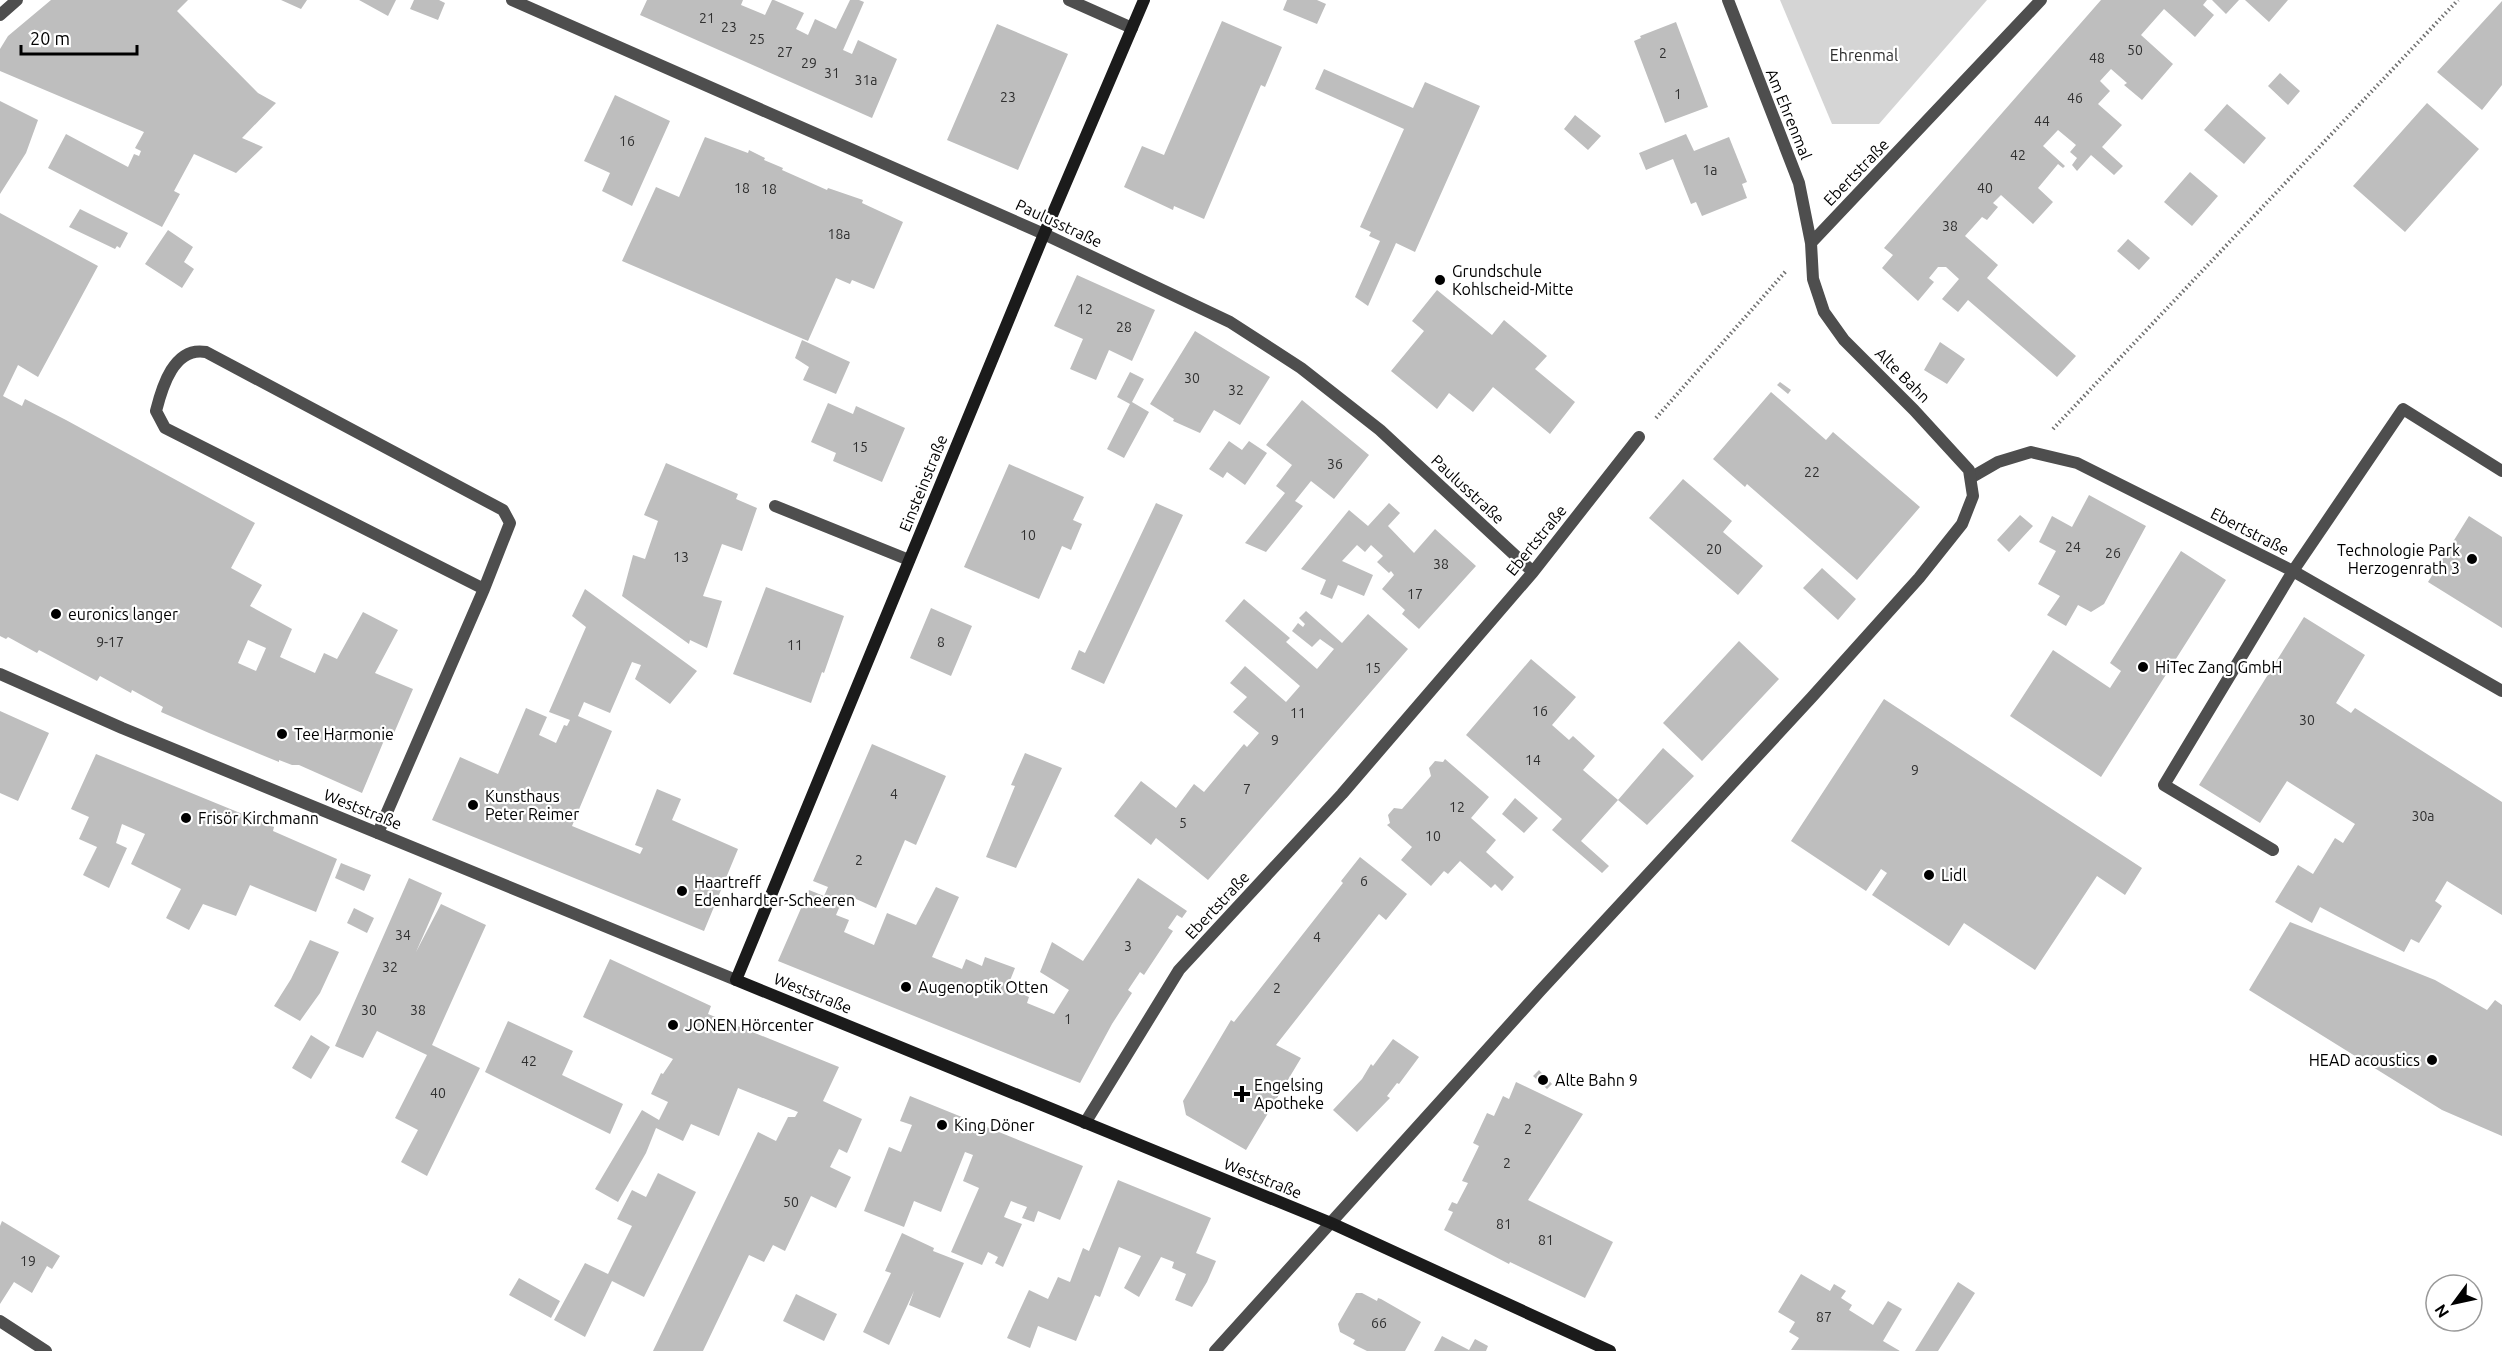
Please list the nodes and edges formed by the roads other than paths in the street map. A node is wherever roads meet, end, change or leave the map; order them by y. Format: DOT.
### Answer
graph roads {
  1 [pos="17,0"];
  2 [pos="512,0"];
  3 [pos="1070,0"];
  4 [pos="1144,0"];
  5 [pos="1728,0"];
  6 [pos="2041,0"];
  7 [pos="0,15"];
  8 [pos="1132,28"];
  9 [pos="1044,234"];
  10 [pos="1811,243"];
  11 [pos="1639,437"];
  12 [pos="2502,471"];
  13 [pos="1972,477"];
  14 [pos="775,506"];
  15 [pos="909,560"];
  16 [pos="2293,571"];
  17 [pos="1533,572"];
  18 [pos="484,589"];
  19 [pos="0,674"];
  20 [pos="2502,691"];
  21 [pos="378,833"];
  22 [pos="2273,850"];
  23 [pos="736,980"];
  24 [pos="1085,1123"];
  25 [pos="1331,1223"];
  26 [pos="0,1321"];
  27 [pos="46,1351"];
  28 [pos="1215,1351"];
  29 [pos="1610,1351"];
  1 -- 7 [label="street"];
  2 -- 9 [label="street, Paulusstraße"];
  3 -- 8 [label="street"];
  4 -- 8 [label="main road, Einsteinstraße"];
  5 -- 10 [label="street, Am Ehrenmal"];
  6 -- 10 [label="street, Ebertstraße"];
  8 -- 9 [label="main road, Einsteinstraße"];
  9 -- 15 [label="main road, Einsteinstraße"];
  9 -- 17 [label="street, Paulusstraße"];
  10 -- 13 [label="street, Alte Bahn"];
  11 -- 17 [label="street, Ebertstraße"];
  12 -- 16 [label="street"];
  13 -- 16 [label="street, Ebertstraße"];
  13 -- 25 [label="street"];
  14 -- 15 [label="street"];
  15 -- 23 [label="main road, Einsteinstraße"];
  16 -- 20 [label="street, Ebertstraße"];
  16 -- 22 [label="street"];
  17 -- 24 [label="street, Ebertstraße"];
  18 -- 18 [label="street"];
  18 -- 21 [label="street"];
  19 -- 21 [label="street, Weststraße"];
  21 -- 23 [label="street, Weststraße"];
  23 -- 24 [label="main road, Weststraße"];
  24 -- 25 [label="main road, Weststraße"];
  25 -- 28 [label="street"];
  25 -- 29 [label="main road, Weststraße"];
  26 -- 27 [label="street"];
}
